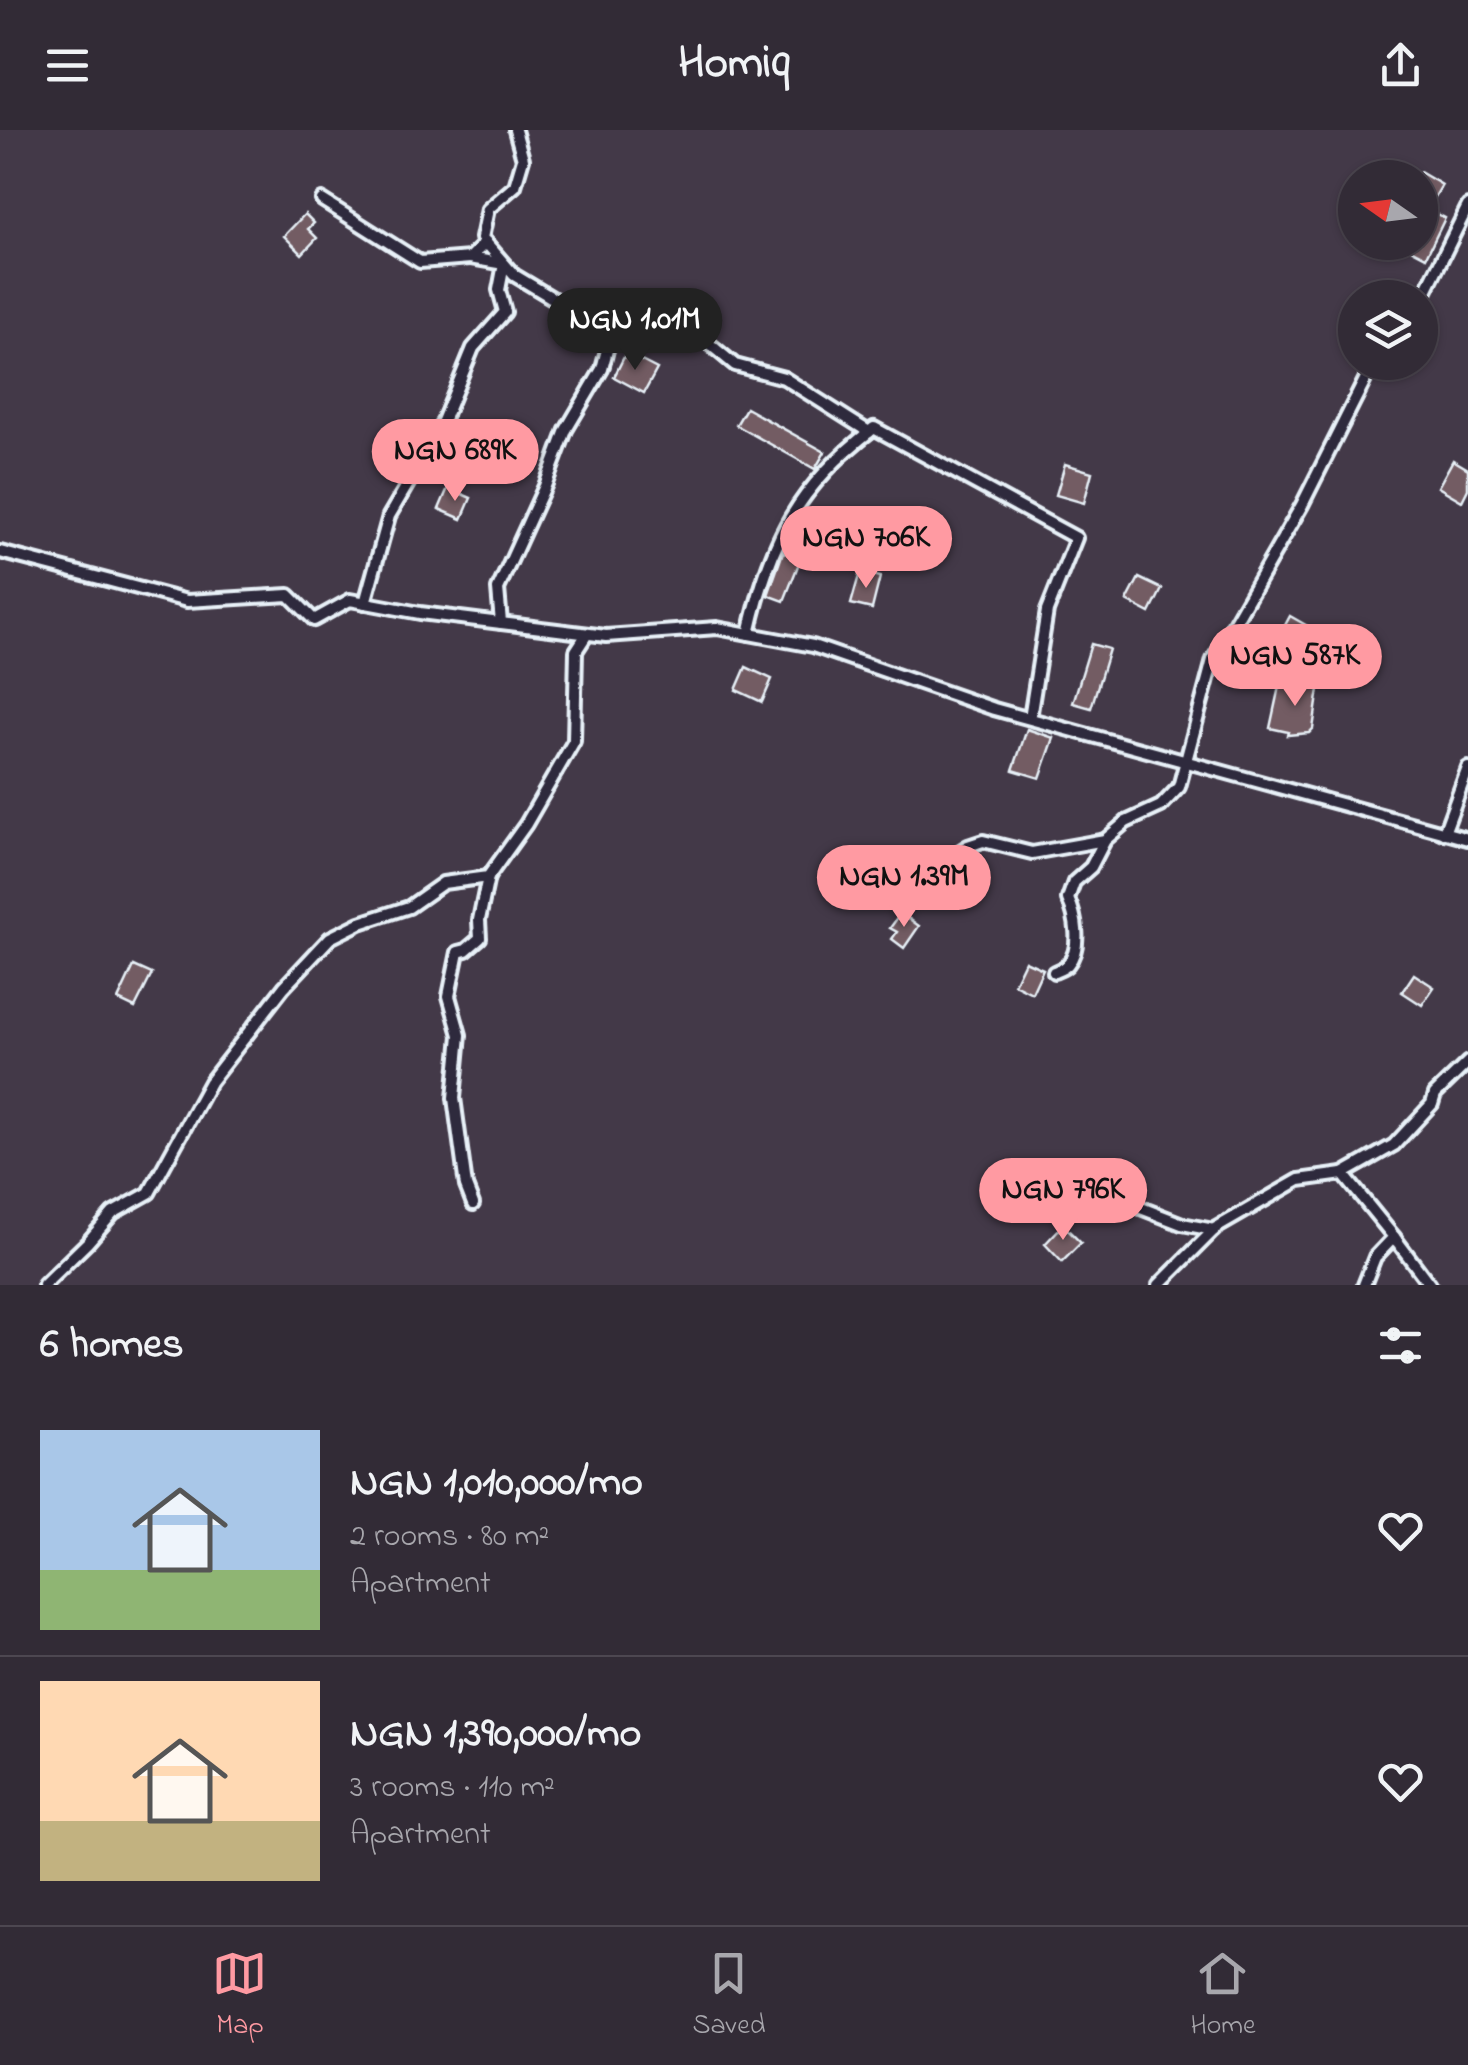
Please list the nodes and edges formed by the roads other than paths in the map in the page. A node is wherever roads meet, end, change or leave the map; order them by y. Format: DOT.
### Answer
graph roads {
  1 [pos="516,130"];
  2 [pos="322,200"];
  3 [pos="1468,206"];
  4 [pos="486,242"];
  5 [pos="470,258"];
  6 [pos="504,264"];
  7 [pos="1432,280"];
  8 [pos="578,314"];
  9 [pos="1365,380"];
  10 [pos="869,432"];
  11 [pos="0,552"];
  12 [pos="365,603"];
  13 [pos="500,623"];
  14 [pos="586,634"];
  15 [pos="749,634"];
  16 [pos="1030,718"];
  17 [pos="1188,760"];
  18 [pos="1468,768"];
  19 [pos="1444,833"];
  20 [pos="1468,839"];
  21 [pos="1105,840"];
  22 [pos="933,868"];
  23 [pos="488,877"];
  24 [pos="1054,972"];
  25 [pos="1468,1062"];
  26 [pos="1343,1174"];
  27 [pos="1124,1200"];
  28 [pos="474,1204"];
  29 [pos="1214,1230"];
  30 [pos="1394,1237"];
  31 [pos="44,1285"];
  32 [pos="1159,1285"];
  33 [pos="1364,1285"];
  34 [pos="1430,1285"];
  1 -- 4 [label="street"];
  2 -- 5 [label="street"];
  3 -- 7 [label="street"];
  4 -- 5 [label="street"];
  4 -- 6 [label="street"];
  5 -- 6 [label="street"];
  6 -- 8 [label="street"];
  6 -- 12 [label="street"];
  8 -- 10 [label="street"];
  8 -- 13 [label="street"];
  9 -- 17 [label="street"];
  10 -- 15 [label="street"];
  10 -- 16 [label="street"];
  11 -- 12 [label="street"];
  12 -- 13 [label="street"];
  13 -- 14 [label="street"];
  14 -- 15 [label="street"];
  14 -- 23 [label="street"];
  15 -- 16 [label="street"];
  16 -- 17 [label="street"];
  17 -- 19 [label="street"];
  17 -- 21 [label="street"];
  18 -- 19 [label="street"];
  19 -- 20 [label="street"];
  21 -- 22 [label="street"];
  21 -- 24 [label="street"];
  23 -- 28 [label="street"];
  23 -- 31 [label="street"];
  25 -- 26 [label="street"];
  26 -- 29 [label="street"];
  26 -- 30 [label="street"];
  27 -- 29 [label="street"];
  29 -- 32 [label="street"];
  30 -- 33 [label="street"];
  30 -- 34 [label="street"];
}
